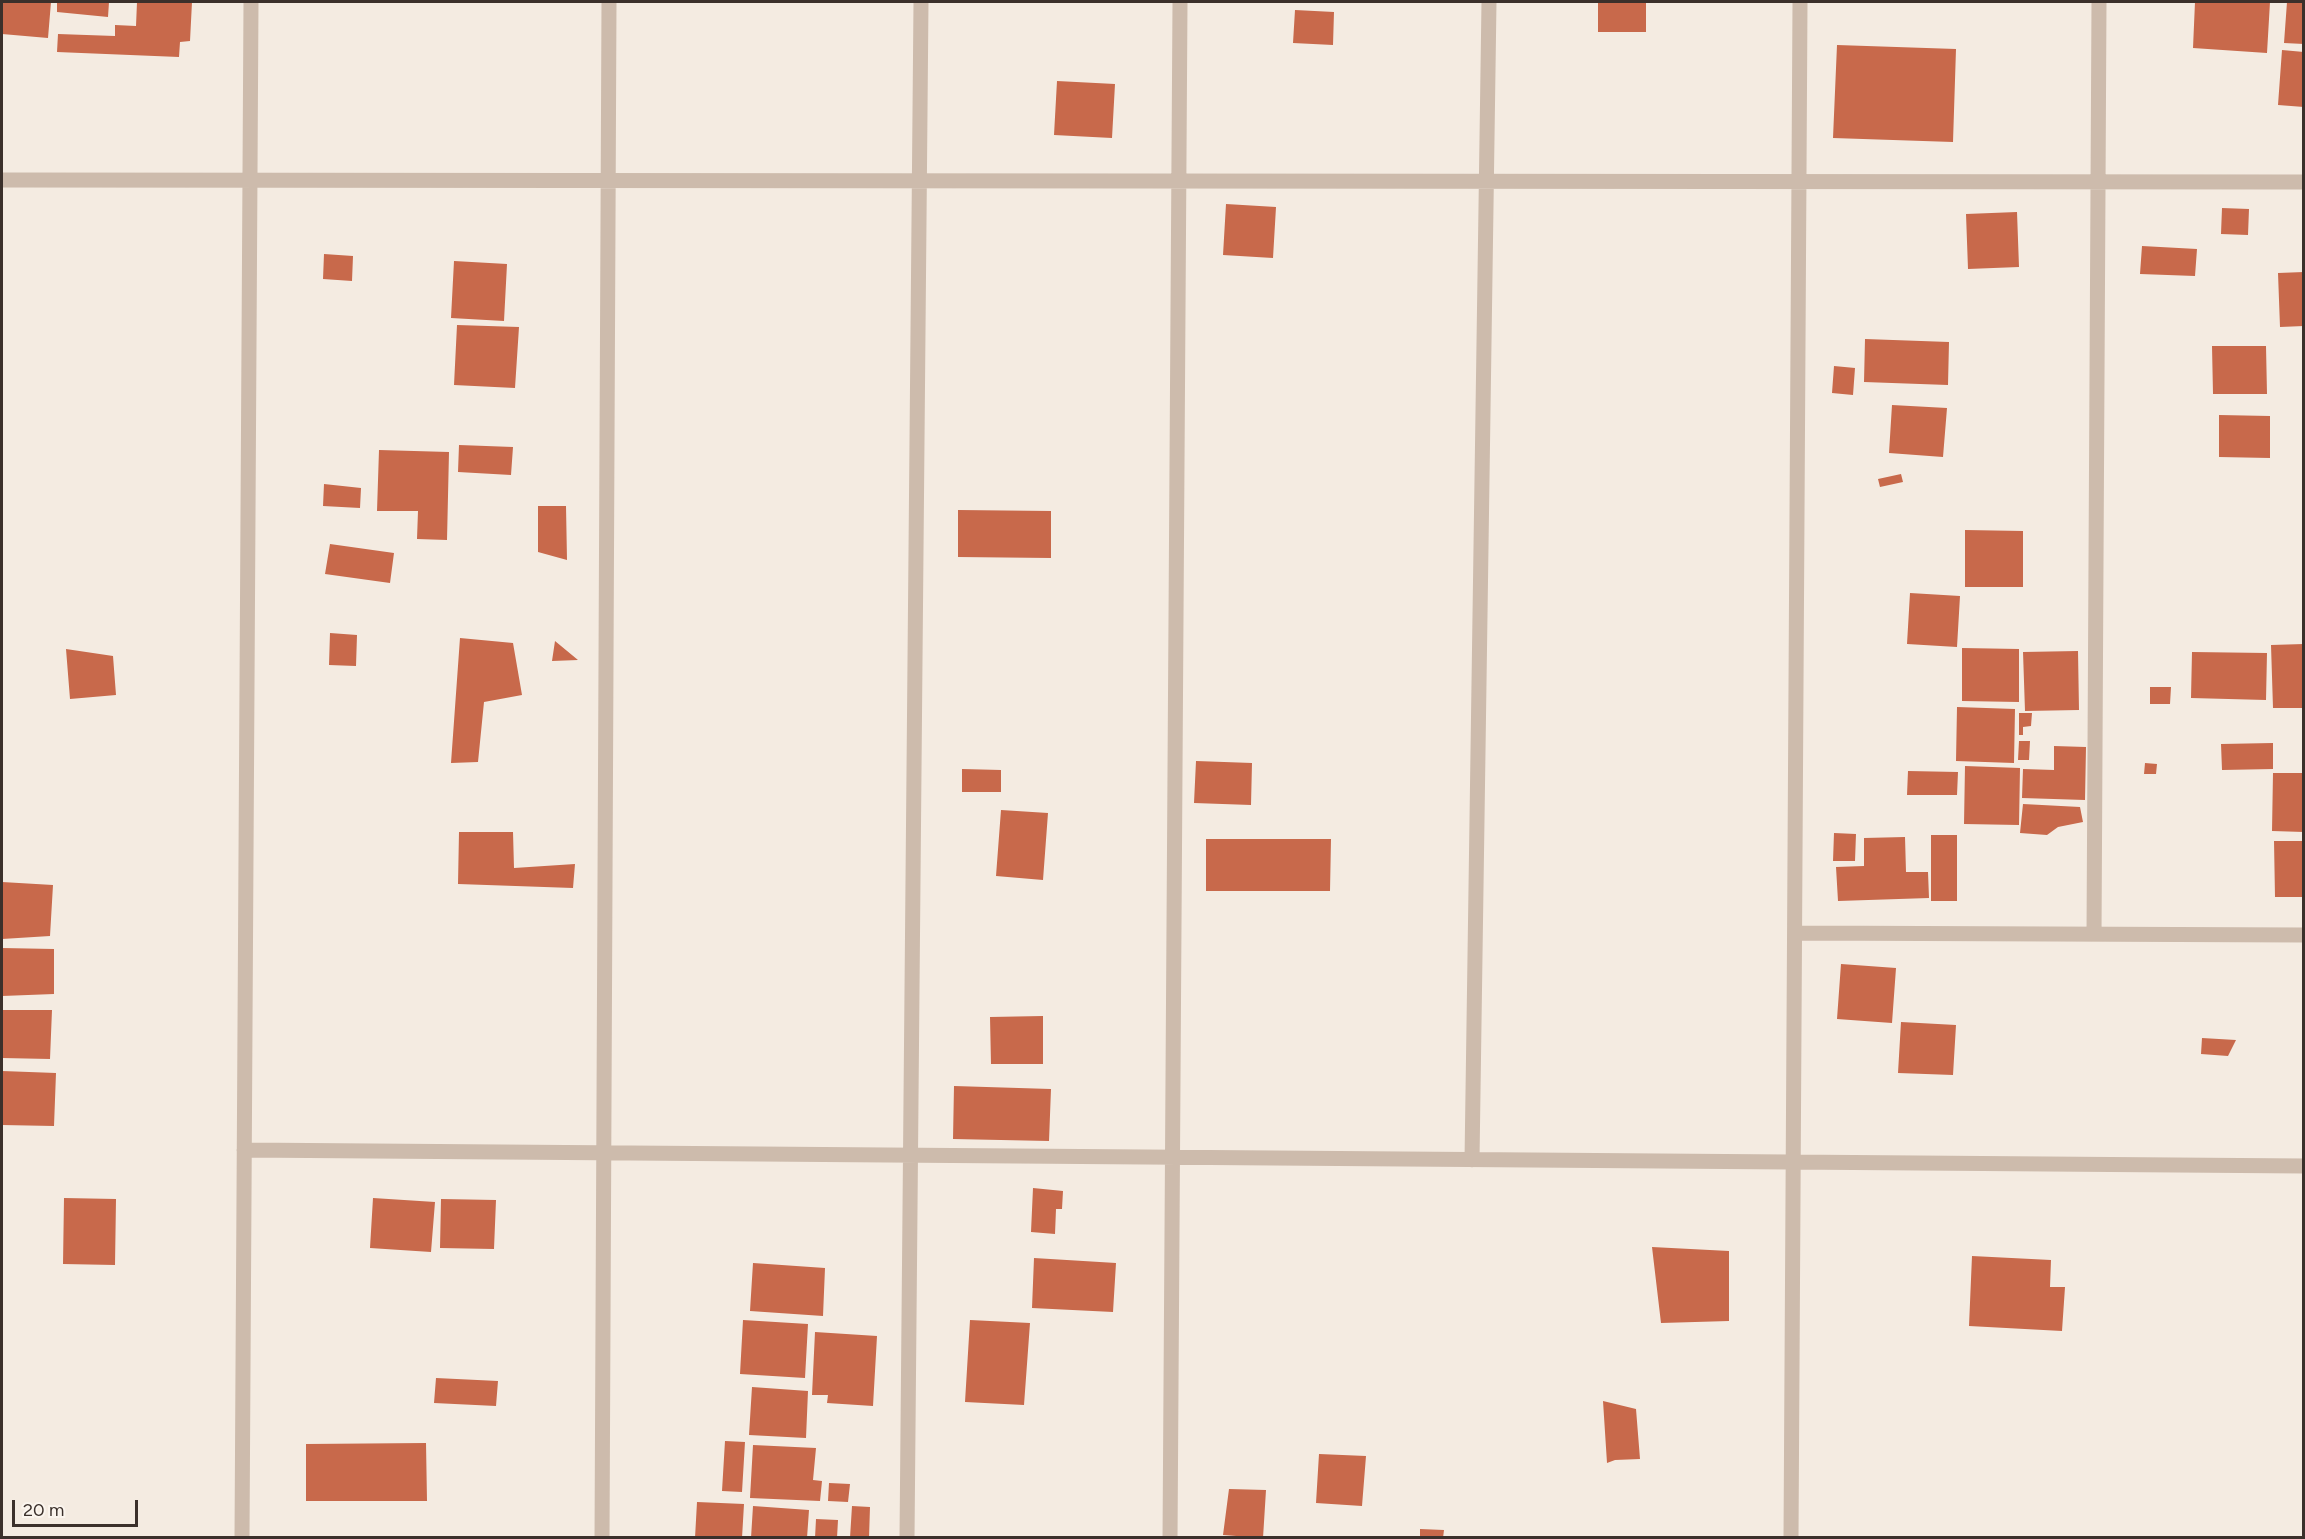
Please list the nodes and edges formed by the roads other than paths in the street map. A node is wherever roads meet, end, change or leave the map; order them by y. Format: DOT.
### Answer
graph roads {
  1 [pos="251,2"];
  2 [pos="609,2"];
  3 [pos="921,2"];
  4 [pos="1180,2"];
  5 [pos="1489,2"];
  6 [pos="1800,2"];
  7 [pos="2099,2"];
  8 [pos="2,180"];
  9 [pos="250,180"];
  10 [pos="609,180"];
  11 [pos="920,181"];
  12 [pos="1179,181"];
  13 [pos="1486,181"];
  14 [pos="1799,182"];
  15 [pos="2098,182"];
  16 [pos="2304,182"];
  17 [pos="1795,933"];
  18 [pos="2094,933"];
  19 [pos="2304,935"];
  20 [pos="244,1150"];
  21 [pos="603,1152"];
  22 [pos="911,1155"];
  23 [pos="1173,1157"];
  24 [pos="1472,1160"];
  25 [pos="1794,1164"];
  26 [pos="2304,1166"];
  27 [pos="242,1538"];
  28 [pos="602,1538"];
  29 [pos="907,1538"];
  30 [pos="1170,1538"];
  31 [pos="1791,1538"];
  1 -- 9 [label="street"];
  2 -- 10 [label="street"];
  3 -- 11 [label="street"];
  4 -- 12 [label="street"];
  5 -- 13 [label="street"];
  6 -- 14 [label="street"];
  7 -- 15 [label="street"];
  8 -- 9 [label="street"];
  9 -- 10 [label="street"];
  9 -- 20 [label="street"];
  10 -- 11 [label="street"];
  10 -- 21 [label="street"];
  11 -- 12 [label="street"];
  11 -- 22 [label="street"];
  12 -- 13 [label="street"];
  12 -- 23 [label="street"];
  13 -- 14 [label="street"];
  13 -- 24 [label="street"];
  14 -- 15 [label="street"];
  14 -- 17 [label="street"];
  15 -- 16 [label="street"];
  15 -- 18 [label="street"];
  17 -- 18 [label="street"];
  17 -- 25 [label="street"];
  18 -- 19 [label="street"];
  20 -- 21 [label="street"];
  20 -- 27 [label="street"];
  21 -- 22 [label="street"];
  21 -- 28 [label="street"];
  22 -- 23 [label="street"];
  22 -- 29 [label="street"];
  23 -- 24 [label="street"];
  23 -- 30 [label="street"];
  24 -- 25 [label="street"];
  25 -- 26 [label="street"];
  25 -- 31 [label="street"];
}
